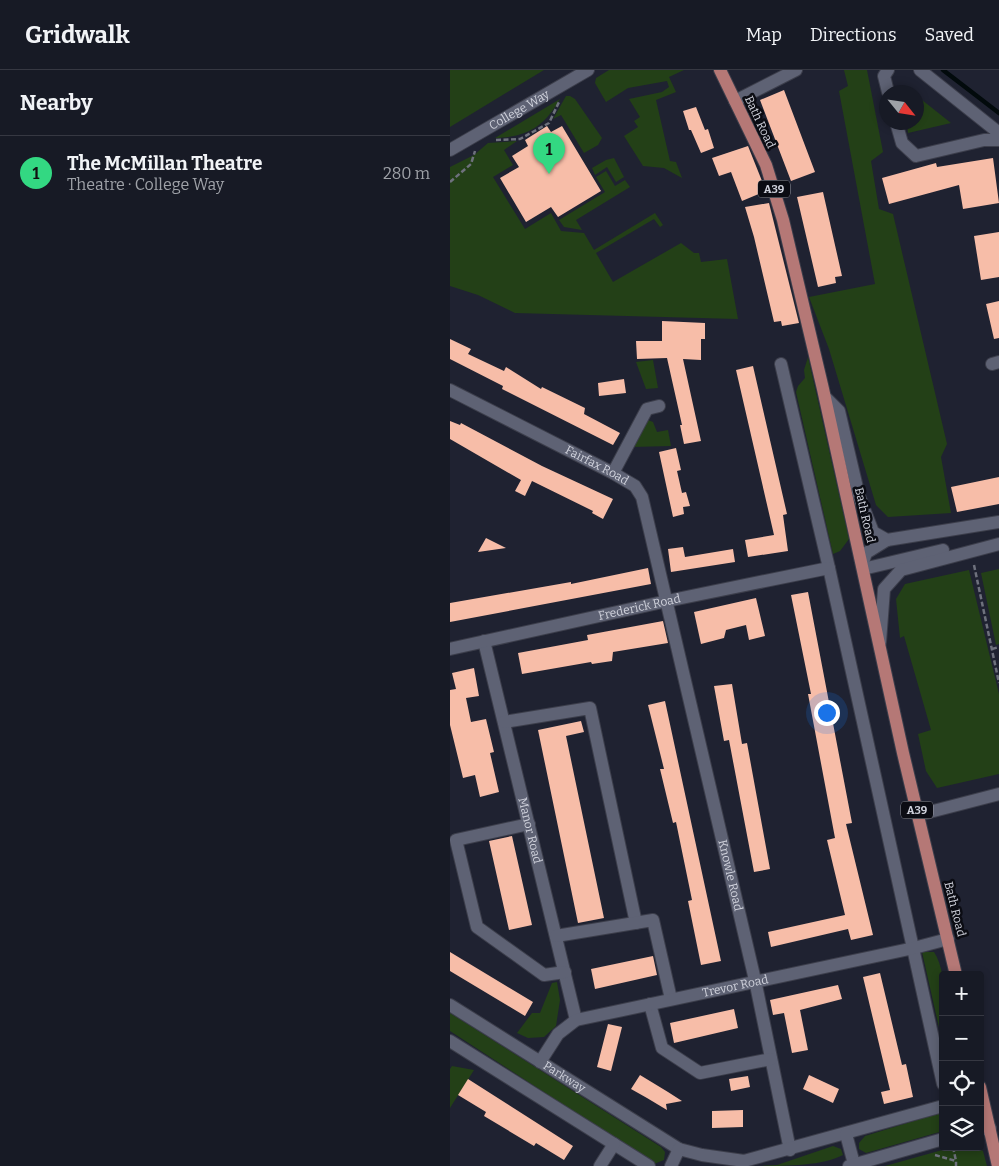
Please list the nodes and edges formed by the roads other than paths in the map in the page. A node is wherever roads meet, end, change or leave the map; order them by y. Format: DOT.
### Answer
graph roads {
  1 [pos="588,70"];
  2 [pos="720,70"];
  3 [pos="796,70"];
  4 [pos="888,70"];
  5 [pos="920,70"];
  6 [pos="886,85"];
  7 [pos="735,101"];
  8 [pos="898,130"];
  9 [pos="999,133"];
  10 [pos="999,140"];
  11 [pos="450,150"];
  12 [pos="781,364"];
  13 [pos="451,392"];
  14 [pos="825,398"];
  15 [pos="659,406"];
  16 [pos="613,473"];
  17 [pos="999,522"];
  18 [pos="971,526"];
  19 [pos="999,530"];
  20 [pos="886,540"];
  21 [pos="994,545"];
  22 [pos="863,567"];
  23 [pos="829,568"];
  24 [pos="667,601"];
  25 [pos="484,641"];
  26 [pos="880,644"];
  27 [pos="450,649"];
  28 [pos="504,722"];
  29 [pos="999,794"];
  30 [pos="918,815"];
  31 [pos="529,824"];
  32 [pos="636,923"];
  33 [pos="556,936"];
  34 [pos="948,938"];
  35 [pos="914,948"];
  36 [pos="955,971"];
  37 [pos="565,972"];
  38 [pos="755,980"];
  39 [pos="671,999"];
  40 [pos="650,1004"];
  41 [pos="450,1006"];
  42 [pos="576,1020"];
  43 [pos="451,1045"];
  44 [pos="771,1059"];
  45 [pos="540,1062"];
  46 [pos="939,1065"];
  47 [pos="983,1106"];
  48 [pos="939,1107"];
  49 [pos="985,1129"];
  50 [pos="846,1134"];
  51 [pos="939,1140"];
  52 [pos="614,1144"];
  53 [pos="679,1149"];
  54 [pos="790,1150"];
  55 [pos="851,1165"];
  56 [pos="600,1166"];
  57 [pos="649,1166"];
  58 [pos="671,1166"];
  59 [pos="998,1166"];
  1 -- 11 [label="street, College Way"];
  2 -- 7 [label="main road, Bath Road / A39"];
  3 -- 7 [label="street"];
  4 -- 6 [label="street"];
  5 -- 9 [label="street"];
  7 -- 14 [label="main road, Bath Road / A39"];
  8 -- 10 [label="street"];
  12 -- 23 [label="street"];
  13 -- 16 [label="street, Fairfax Road"];
  14 -- 20 [label="street"];
  14 -- 22 [label="main road, Bath Road / A39"];
  15 -- 16 [label="street"];
  16 -- 24 [label="street, Fairfax Road"];
  17 -- 18 [label="street"];
  18 -- 19 [label="street"];
  18 -- 20 [label="street"];
  20 -- 22 [label="street"];
  21 -- 22 [label="street"];
  21 -- 26 [label="street"];
  22 -- 26 [label="main road, Bath Road / A39"];
  23 -- 24 [label="street, Frederick Road"];
  23 -- 35 [label="street"];
  24 -- 25 [label="street, Frederick Road"];
  24 -- 38 [label="street, Knowle Road"];
  25 -- 27 [label="street, Frederick Road"];
  25 -- 28 [label="street, Manor Road"];
  26 -- 30 [label="main road, Bath Road / A39"];
  28 -- 31 [label="street, Manor Road"];
  28 -- 32 [label="street"];
  29 -- 30 [label="street"];
  30 -- 34 [label="main road, Bath Road / A39"];
  31 -- 33 [label="street, Manor Road"];
  31 -- 37 [label="street"];
  32 -- 33 [label="street"];
  32 -- 39 [label="street"];
  33 -- 37 [label="street, Manor Road"];
  34 -- 35 [label="street, Trevor Road"];
  34 -- 36 [label="main road, Bath Road / A39"];
  35 -- 38 [label="street, Trevor Road"];
  35 -- 46 [label="street"];
  37 -- 42 [label="street, Manor Road"];
  38 -- 39 [label="street, Trevor Road"];
  38 -- 44 [label="street, Knowle Road"];
  39 -- 40 [label="street, Trevor Road"];
  40 -- 42 [label="street, Trevor Road"];
  40 -- 44 [label="street"];
  41 -- 45 [label="street, Parkway"];
  42 -- 45 [label="street, Trevor Road"];
  43 -- 52 [label="street"];
  44 -- 54 [label="street, Knowle Road"];
  45 -- 53 [label="street, Parkway"];
  47 -- 49 [label="main road"];
  48 -- 50 [label="street, Parkway"];
  49 -- 59 [label="main road"];
  50 -- 54 [label="street, Parkway"];
  50 -- 55 [label="street"];
  51 -- 55 [label="street"];
  52 -- 56 [label="street"];
  52 -- 57 [label="street"];
  53 -- 54 [label="street, Parkway"];
  53 -- 58 [label="street"];
}
